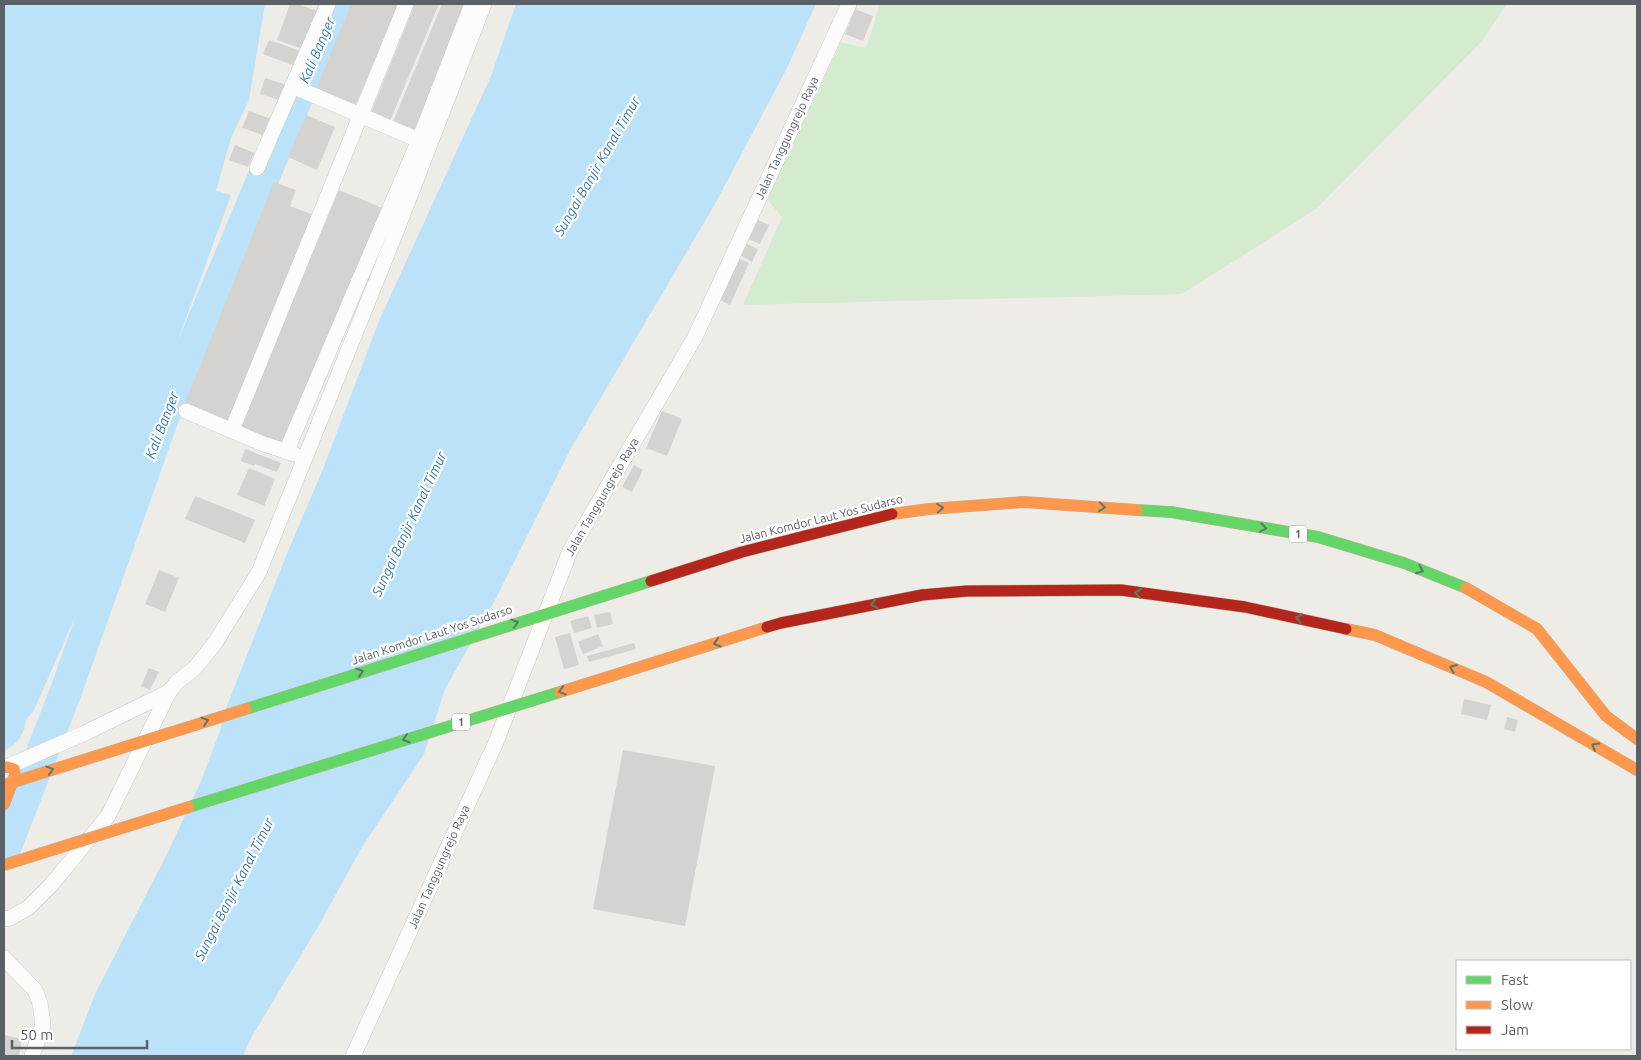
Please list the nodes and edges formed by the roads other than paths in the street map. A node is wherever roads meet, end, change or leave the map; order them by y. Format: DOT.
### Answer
graph roads {
  1 [pos="328,4"];
  2 [pos="406,4"];
  3 [pos="472,4"];
  4 [pos="484,4"];
  5 [pos="849,4"];
  6 [pos="292,86"];
  7 [pos="361,116"];
  8 [pos="424,142"];
  9 [pos="257,168"];
  10 [pos="186,411"];
  11 [pos="232,430"];
  12 [pos="286,452"];
  13 [pos="305,458"];
  14 [pos="169,692"];
  15 [pos="1637,739"];
  16 [pos="6,768"];
  17 [pos="1637,770"];
  18 [pos="4,785"];
  19 [pos="4,804"];
  20 [pos="4,865"];
  21 [pos="4,919"];
  22 [pos="4,958"];
  23 [pos="32,1056"];
  24 [pos="353,1056"];
  1 -- 6 [label="street"];
  2 -- 7 [label="street"];
  3 -- 8 [label="street"];
  4 -- 8 [label="street"];
  5 -- 24 [label="street, Jalan Tanggungrejo Raya"];
  6 -- 7 [label="street"];
  6 -- 9 [label="street"];
  7 -- 8 [label="street"];
  7 -- 11 [label="street"];
  8 -- 12 [label="street"];
  8 -- 13 [label="street"];
  10 -- 11 [label="street"];
  11 -- 12 [label="street"];
  12 -- 13 [label="street"];
  13 -- 14 [label="street"];
  14 -- 16 [label="street"];
  14 -- 21 [label="street"];
  18 -- 15 [label="highway, Jalan Komdor Laut Yos Sudarso / 1, one-way, bridge"];
  16 -- 19 [label="highway"];
  17 -- 20 [label="highway, 1, one-way, bridge"];
  22 -- 23 [label="street"];
}
